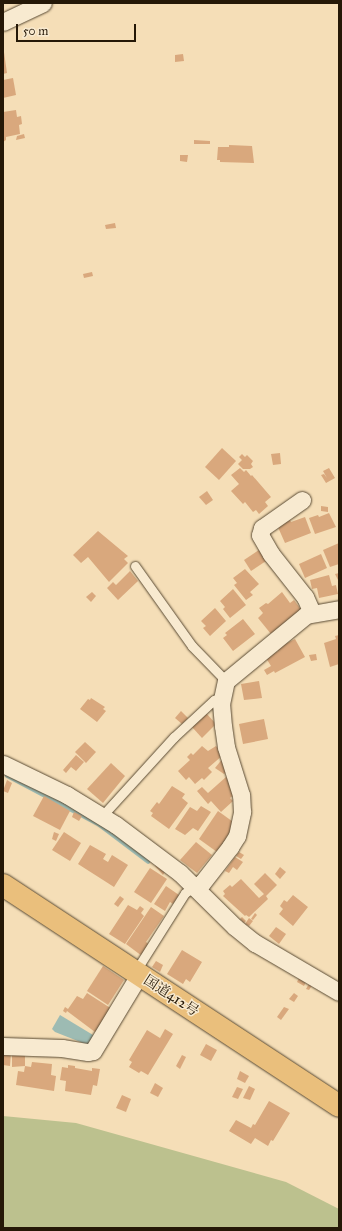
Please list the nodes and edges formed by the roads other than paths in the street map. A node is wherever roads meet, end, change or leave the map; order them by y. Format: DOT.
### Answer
graph roads {
  1 [pos="43,3"];
  2 [pos="3,22"];
  3 [pos="302,500"];
  4 [pos="135,566"];
  5 [pos="339,609"];
  6 [pos="312,613"];
  7 [pos="224,689"];
  8 [pos="3,764"];
  9 [pos="102,816"];
  10 [pos="3,886"];
  11 [pos="194,887"];
  12 [pos="137,974"];
  13 [pos="339,992"];
  14 [pos="3,1046"];
  15 [pos="339,1106"];
  1 -- 2 [label="street"];
  3 -- 6 [label="street"];
  4 -- 7 [label="lane"];
  5 -- 6 [label="street"];
  6 -- 7 [label="street"];
  7 -- 9 [label="lane"];
  7 -- 11 [label="street"];
  8 -- 9 [label="street"];
  9 -- 11 [label="street"];
  10 -- 12 [label="highway, 国道412号"];
  11 -- 12 [label="lane"];
  11 -- 13 [label="street"];
  12 -- 14 [label="street"];
  12 -- 15 [label="highway, 国道412号"];
}
